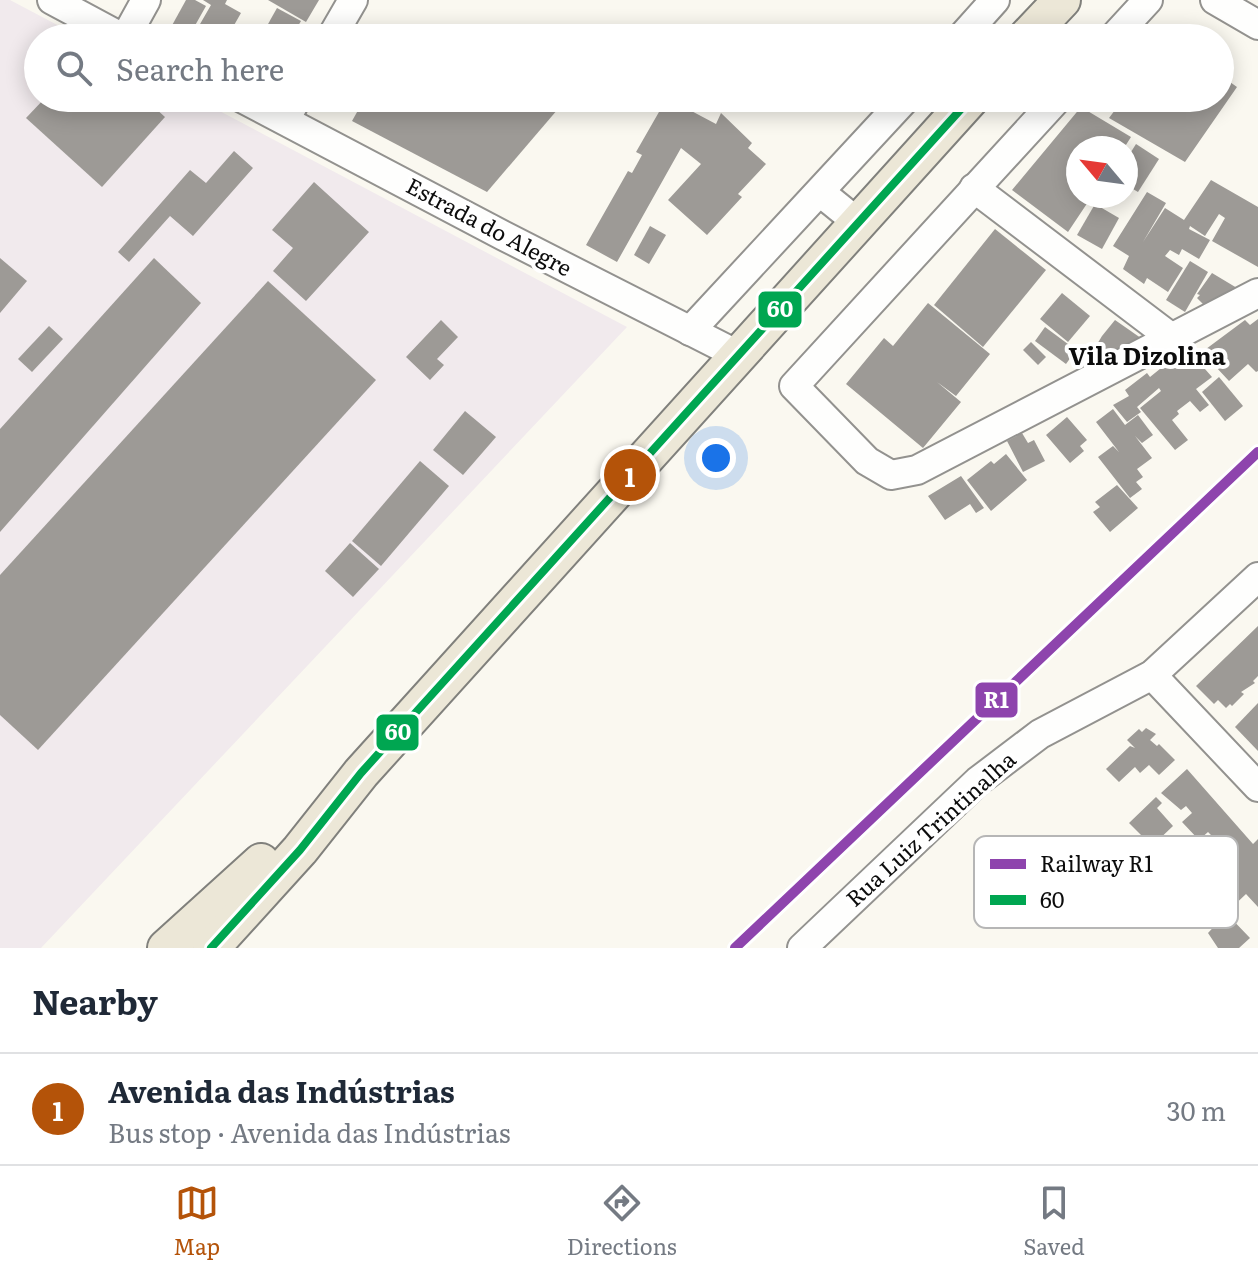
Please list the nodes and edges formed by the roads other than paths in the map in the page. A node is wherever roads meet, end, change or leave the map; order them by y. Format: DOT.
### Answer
graph roads {
  1 [pos="52,0"];
  2 [pos="146,0"];
  3 [pos="353,0"];
  4 [pos="995,0"];
  5 [pos="1062,0"];
  6 [pos="1148,0"];
  7 [pos="1215,0"];
  8 [pos="91,11"];
  9 [pos="107,24"];
  10 [pos="132,24"];
  11 [pos="339,24"];
  12 [pos="974,24"];
  13 [pos="1039,24"];
  14 [pos="1126,24"];
  15 [pos="1258,25"];
  16 [pos="296,112"];
  17 [pos="893,112"];
  18 [pos="958,112"];
  19 [pos="1045,112"];
  20 [pos="974,188"];
  21 [pos="820,192"];
  22 [pos="857,222"];
  23 [pos="1258,293"];
  24 [pos="690,331"];
  25 [pos="1173,339"];
  26 [pos="738,355"];
  27 [pos="1258,577"];
  28 [pos="1152,675"];
  29 [pos="361,773"];
  30 [pos="1258,787"];
  31 [pos="166,948"];
  32 [pos="211,948"];
  33 [pos="802,948"];
  1 -- 8 [label="street"];
  2 -- 10 [label="street"];
  3 -- 11 [label="street"];
  4 -- 12 [label="street"];
  5 -- 13 [label="main road"];
  6 -- 14 [label="street"];
  7 -- 15 [label="street"];
  8 -- 9 [label="street"];
  16 -- 24 [label="street, Estrada do Alegre"];
  17 -- 21 [label="street"];
  18 -- 22 [label="main road"];
  19 -- 20 [label="street"];
  20 -- 25 [label="street"];
  20 -- 25 [label="street"];
  21 -- 22 [label="street"];
  21 -- 24 [label="street"];
  22 -- 26 [label="main road"];
  23 -- 25 [label="street"];
  24 -- 26 [label="street, Estrada do Alegre"];
  26 -- 29 [label="main road"];
  27 -- 28 [label="street, Rua Luiz Trintinalha"];
  28 -- 30 [label="street"];
  28 -- 33 [label="street, Rua Luiz Trintinalha"];
  29 -- 31 [label="main road"];
  29 -- 32 [label="main road"];
}
